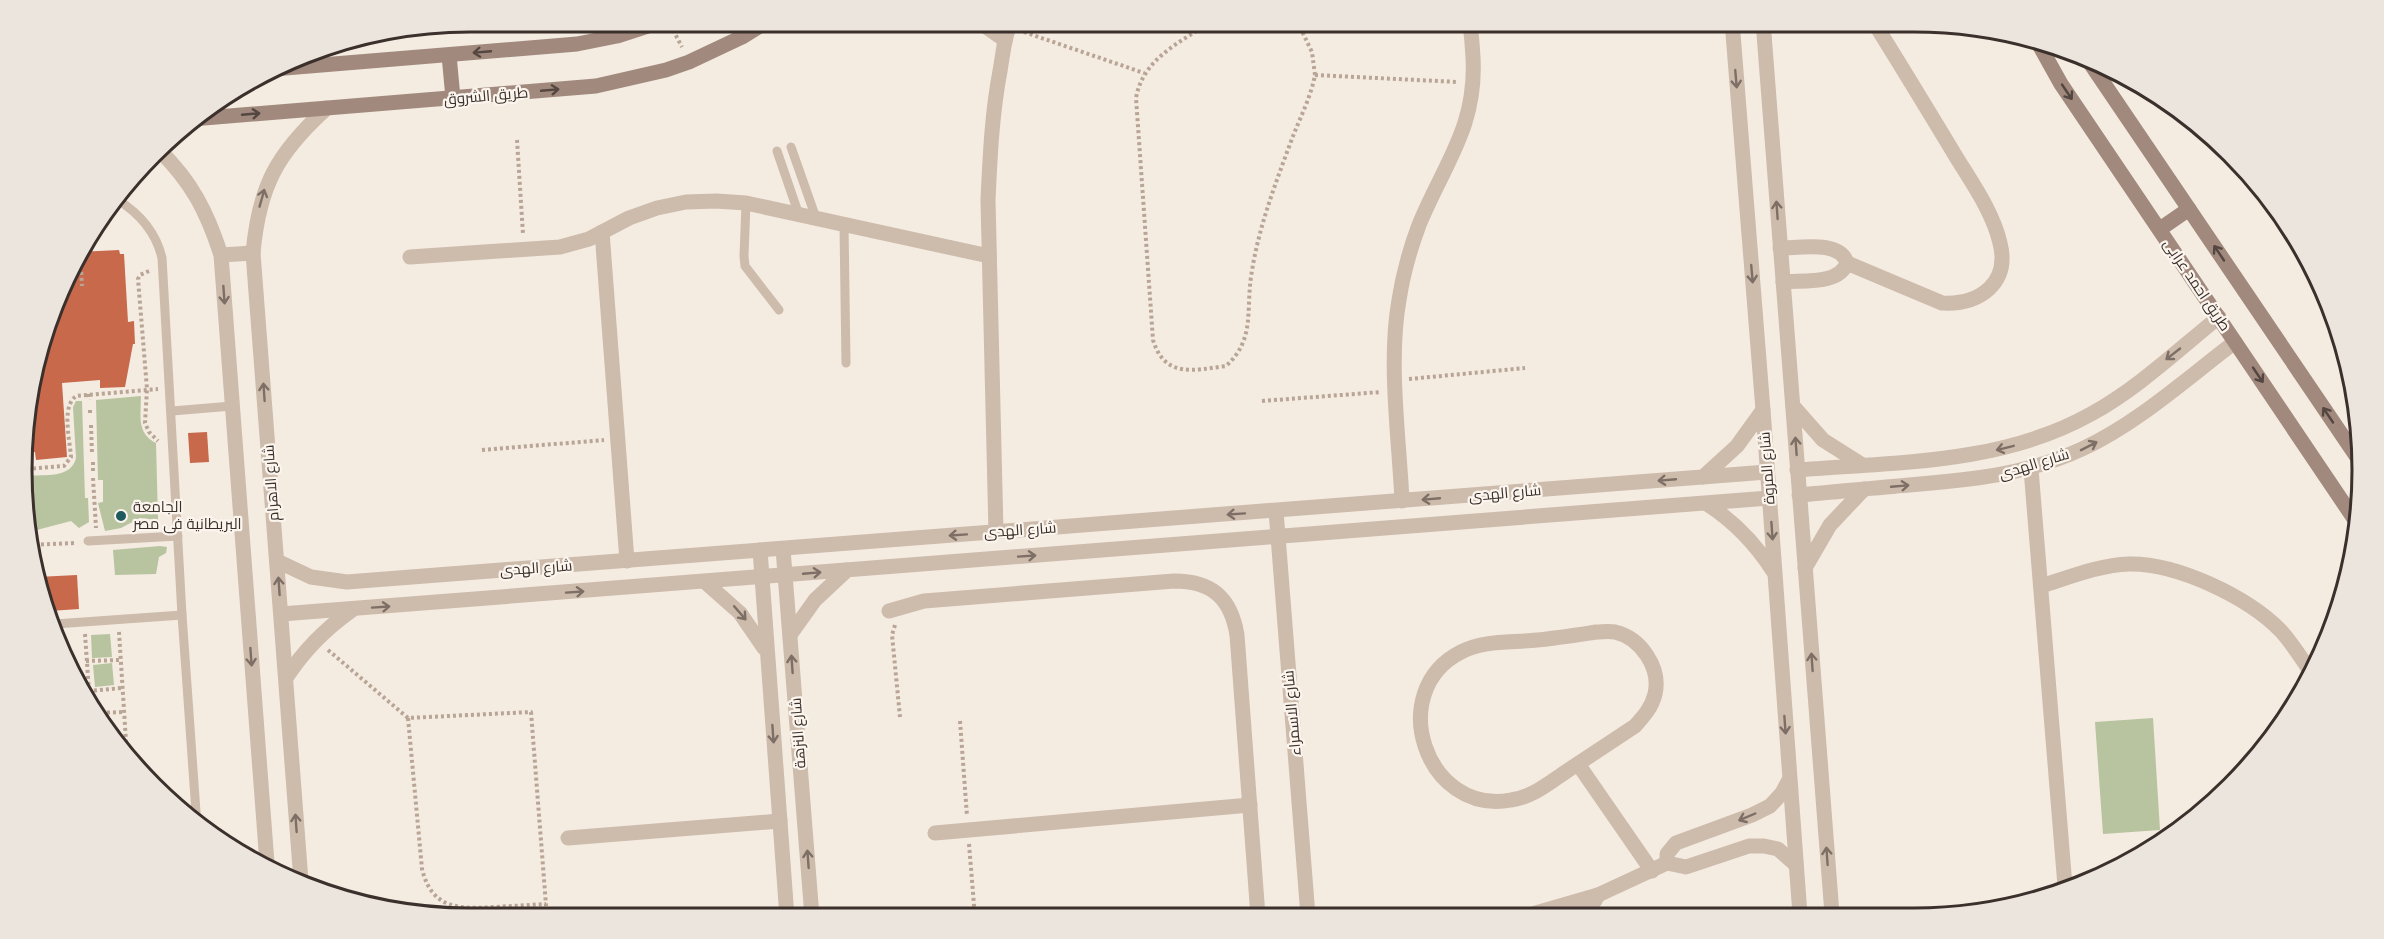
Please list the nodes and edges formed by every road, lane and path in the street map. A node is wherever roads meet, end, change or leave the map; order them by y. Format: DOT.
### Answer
graph roads {
  1 [pos="629,32"];
  2 [pos="675,32"];
  3 [pos="750,32"];
  4 [pos="1008,32"];
  5 [pos="1017,32"];
  6 [pos="1196,32"];
  7 [pos="1303,32"];
  8 [pos="1470,32"];
  9 [pos="1733,32"];
  10 [pos="1763,32"];
  11 [pos="1880,32"];
  12 [pos="2042,51"];
  13 [pos="449,55"];
  14 [pos="690,62"];
  15 [pos="298,67"];
  16 [pos="2096,71"];
  17 [pos="1144,73"];
  18 [pos="1315,75"];
  19 [pos="1474,83"];
  20 [pos="453,98"];
  21 [pos="327,108"];
  22 [pos="209,118"];
  23 [pos="517,140"];
  24 [pos="791,147"];
  25 [pos="777,152"];
  26 [pos="165,155"];
  27 [pos="122,203"];
  28 [pos="746,204"];
  29 [pos="2188,209"];
  30 [pos="799,215"];
  31 [pos="816,218"];
  32 [pos="844,225"];
  33 [pos="2160,230"];
  34 [pos="602,232"];
  35 [pos="1780,248"];
  36 [pos="524,250"];
  37 [pos="253,253"];
  38 [pos="221,255"];
  39 [pos="989,256"];
  40 [pos="410,257"];
  41 [pos="1847,263"];
  42 [pos="81,268"];
  43 [pos="163,271"];
  44 [pos="1783,282"];
  45 [pos="82,286"];
  46 [pos="779,310"];
  47 [pos="2219,317"];
  48 [pos="2235,342"];
  49 [pos="846,363"];
  50 [pos="1525,368"];
  51 [pos="1396,386"];
  52 [pos="170,388"];
  53 [pos="147,389"];
  54 [pos="88,394"];
  55 [pos="89,400"];
  56 [pos="1262,401"];
  57 [pos="232,406"];
  58 [pos="1793,406"];
  59 [pos="90,410"];
  60 [pos="1763,410"];
  61 [pos="172,411"];
  62 [pos="90,416"];
  63 [pos="91,425"];
  64 [pos="618,439"];
  65 [pos="162,445"];
  66 [pos="482,450"];
  67 [pos="2352,450"];
  68 [pos="92,454"];
  69 [pos="93,462"];
  70 [pos="1862,465"];
  71 [pos="32,469"];
  72 [pos="2031,469"];
  73 [pos="1797,470"];
  74 [pos="93,471"];
  75 [pos="1767,472"];
  76 [pos="1703,477"];
  77 [pos="93,478"];
  78 [pos="1864,489"];
  79 [pos="1799,495"];
  80 [pos="1769,498"];
  81 [pos="1402,501"];
  82 [pos="1707,504"];
  83 [pos="1276,511"];
  84 [pos="2350,513"];
  85 [pos="96,526"];
  86 [pos="996,532"];
  87 [pos="178,536"];
  88 [pos="1278,537"];
  89 [pos="84,539"];
  90 [pos="38,545"];
  91 [pos="783,549"];
  92 [pos="760,550"];
  93 [pos="277,561"];
  94 [pos="627,561"];
  95 [pos="1805,568"];
  96 [pos="846,570"];
  97 [pos="1775,573"];
  98 [pos="785,575"];
  99 [pos="762,577"];
  100 [pos="705,582"];
  101 [pos="2041,586"];
  102 [pos="354,609"];
  103 [pos="895,609"];
  104 [pos="281,614"];
  105 [pos="182,615"];
  106 [pos="118,619"];
  107 [pos="84,622"];
  108 [pos="60,624"];
  109 [pos="790,635"];
  110 [pos="316,639"];
  111 [pos="767,652"];
  112 [pos="120,660"];
  113 [pos="86,661"];
  114 [pos="2306,665"];
  115 [pos="286,678"];
  116 [pos="87,683"];
  117 [pos="122,688"];
  118 [pos="92,691"];
  119 [pos="124,712"];
  120 [pos="105,713"];
  121 [pos="900,717"];
  122 [pos="408,718"];
  123 [pos="960,721"];
  124 [pos="123,738"];
  125 [pos="1578,764"];
  126 [pos="1789,779"];
  127 [pos="1250,804"];
  128 [pos="196,811"];
  129 [pos="780,821"];
  130 [pos="968,830"];
  131 [pos="935,833"];
  132 [pos="568,838"];
  133 [pos="267,857"];
  134 [pos="1667,863"];
  135 [pos="1796,865"];
  136 [pos="1652,871"];
  137 [pos="300,873"];
  138 [pos="2066,880"];
  139 [pos="1598,895"];
  140 [pos="546,904"];
  141 [pos="460,908"];
  142 [pos="480,908"];
  143 [pos="546,908"];
  144 [pos="786,908"];
  145 [pos="811,908"];
  146 [pos="974,908"];
  147 [pos="1257,908"];
  148 [pos="1307,908"];
  149 [pos="1553,908"];
  150 [pos="1591,908"];
  151 [pos="1799,908"];
  152 [pos="1831,908"];
  1 -- 13 [label="street, one-way"];
  2 -- 14 [label="path"];
  3 -- 14 [label="street, طريق الشروق"];
  4 -- 39 [label="street"];
  5 -- 17 [label="path"];
  6 -- 17 [label="path"];
  7 -- 18 [label="path"];
  8 -- 19 [label="street"];
  9 -- 60 [label="street, شارع المروة, one-way"];
  35 -- 10 [label="street, شارع المروة, one-way"];
  11 -- 41 [label="street"];
  12 -- 33 [label="street, طريق احمد عرابى, one-way"];
  13 -- 15 [label="street"];
  13 -- 20 [label="street"];
  20 -- 14 [label="street, طريق الشروق, one-way"];
  16 -- 29 [label="street"];
  17 -- 18 [label="path"];
  18 -- 19 [label="path"];
  19 -- 51 [label="street"];
  20 -- 21 [label="street, طريق الشروق"];
  22 -- 21 [label="street, طريق الشروق, one-way"];
  37 -- 21 [label="street, شارع الاهرام, one-way"];
  23 -- 36 [label="path"];
  24 -- 31 [label="lane"];
  25 -- 30 [label="lane"];
  26 -- 38 [label="street"];
  27 -- 43 [label="lane"];
  28 -- 30 [label="street"];
  28 -- 34 [label="street"];
  28 -- 46 [label="lane"];
  29 -- 33 [label="street"];
  67 -- 29 [label="street, one-way"];
  30 -- 31 [label="street"];
  31 -- 32 [label="street"];
  32 -- 39 [label="street"];
  32 -- 49 [label="lane"];
  33 -- 47 [label="street, طريق احمد عرابى"];
  34 -- 36 [label="street"];
  34 -- 64 [label="street"];
  35 -- 41 [label="street"];
  35 -- 44 [label="street, شارع المروة"];
  36 -- 40 [label="street"];
  37 -- 38 [label="street"];
  93 -- 37 [label="street, شارع الاهرام, one-way"];
  38 -- 57 [label="street, one-way"];
  39 -- 86 [label="street"];
  41 -- 44 [label="street"];
  42 -- 45 [label="path"];
  43 -- 52 [label="lane"];
  43 -- 53 [label="path"];
  44 -- 58 [label="street, شارع المروة"];
  47 -- 48 [label="street, طريق احمد عرابى"];
  47 -- 70 [label="street, شارع الهدى, one-way"];
  72 -- 48 [label="street, شارع الهدى, one-way"];
  48 -- 84 [label="street, طريق احمد عرابى, one-way"];
  50 -- 51 [label="path"];
  51 -- 56 [label="path"];
  51 -- 81 [label="street"];
  52 -- 53 [label="path"];
  52 -- 61 [label="lane"];
  53 -- 54 [label="path"];
  53 -- 65 [label="path"];
  54 -- 55 [label="path"];
  54 -- 71 [label="path"];
  57 -- 61 [label="lane"];
  57 -- 133 [label="street, one-way"];
  58 -- 70 [label="street"];
  73 -- 58 [label="street, شارع المروة, one-way"];
  59 -- 62 [label="path"];
  60 -- 75 [label="street, شارع المروة"];
  60 -- 76 [label="street"];
  61 -- 87 [label="lane"];
  63 -- 68 [label="path"];
  64 -- 66 [label="path"];
  64 -- 94 [label="street"];
  69 -- 74 [label="path"];
  70 -- 73 [label="street, شارع الهدى"];
  78 -- 72 [label="street, شارع الهدى, one-way"];
  72 -- 101 [label="street"];
  73 -- 79 [label="street, شارع المروة"];
  75 -- 76 [label="street, شارع الهدى"];
  75 -- 80 [label="street, شارع المروة"];
  76 -- 81 [label="street, شارع الهدى, one-way"];
  77 -- 85 [label="path"];
  78 -- 79 [label="street, شارع الهدى"];
  78 -- 95 [label="street"];
  79 -- 95 [label="street, شارع المروة"];
  80 -- 82 [label="street, شارع الهدى"];
  80 -- 97 [label="street, شارع المروة, one-way"];
  81 -- 83 [label="street, شارع الهدى"];
  82 -- 88 [label="street, شارع الهدى"];
  82 -- 97 [label="street"];
  83 -- 86 [label="street, شارع الهدى, one-way"];
  83 -- 88 [label="street, شارع الاسمراء"];
  86 -- 91 [label="street, شارع الهدى, one-way"];
  87 -- 89 [label="lane"];
  87 -- 105 [label="lane"];
  96 -- 88 [label="street, شارع الهدى, one-way"];
  88 -- 148 [label="street, شارع الاسمراء"];
  89 -- 90 [label="path"];
  91 -- 92 [label="street, شارع الهدى"];
  91 -- 98 [label="street, شارع النزهة"];
  92 -- 94 [label="street, شارع الهدى"];
  92 -- 99 [label="street, شارع النزهة"];
  93 -- 94 [label="street, شارع الهدى"];
  104 -- 93 [label="street, شارع الاهرام, one-way"];
  152 -- 95 [label="street, شارع المروة, one-way"];
  98 -- 96 [label="street, شارع الهدى, one-way"];
  96 -- 109 [label="street"];
  97 -- 126 [label="street, شارع المروة, one-way"];
  98 -- 99 [label="street, شارع الهدى"];
  98 -- 109 [label="street, شارع النزهة"];
  99 -- 100 [label="street, شارع الهدى"];
  99 -- 111 [label="street, شارع النزهة"];
  102 -- 100 [label="street, شارع الهدى, one-way"];
  100 -- 111 [label="street, one-way"];
  101 -- 114 [label="street"];
  101 -- 138 [label="street"];
  102 -- 104 [label="street, شارع الهدى"];
  102 -- 110 [label="street"];
  103 -- 121 [label="path"];
  103 -- 127 [label="street"];
  104 -- 115 [label="street, شارع الاهرام"];
  105 -- 106 [label="lane"];
  105 -- 128 [label="lane"];
  106 -- 107 [label="lane"];
  106 -- 112 [label="path"];
  107 -- 108 [label="lane"];
  107 -- 113 [label="path"];
  145 -- 109 [label="street, شارع النزهة, one-way"];
  110 -- 115 [label="street"];
  110 -- 122 [label="path"];
  111 -- 129 [label="street, شارع النزهة, one-way"];
  112 -- 113 [label="path"];
  112 -- 117 [label="path"];
  113 -- 116 [label="path"];
  137 -- 115 [label="street, شارع الاهرام, one-way"];
  117 -- 118 [label="path"];
  117 -- 119 [label="path"];
  119 -- 120 [label="path"];
  119 -- 124 [label="path"];
  122 -- 140 [label="path"];
  122 -- 141 [label="path"];
  123 -- 130 [label="path"];
  125 -- 125 [label="street"];
  125 -- 136 [label="street"];
  126 -- 134 [label="street, one-way"];
  126 -- 135 [label="street, شارع المروة"];
  127 -- 130 [label="street"];
  127 -- 147 [label="street"];
  129 -- 132 [label="street"];
  129 -- 144 [label="street, شارع النزهة"];
  130 -- 131 [label="street"];
  130 -- 146 [label="path"];
  134 -- 135 [label="street"];
  134 -- 136 [label="street"];
  135 -- 151 [label="street, شارع المروة"];
  136 -- 139 [label="street"];
  139 -- 149 [label="street"];
  139 -- 150 [label="street"];
  140 -- 142 [label="path"];
  140 -- 143 [label="path"];
}
